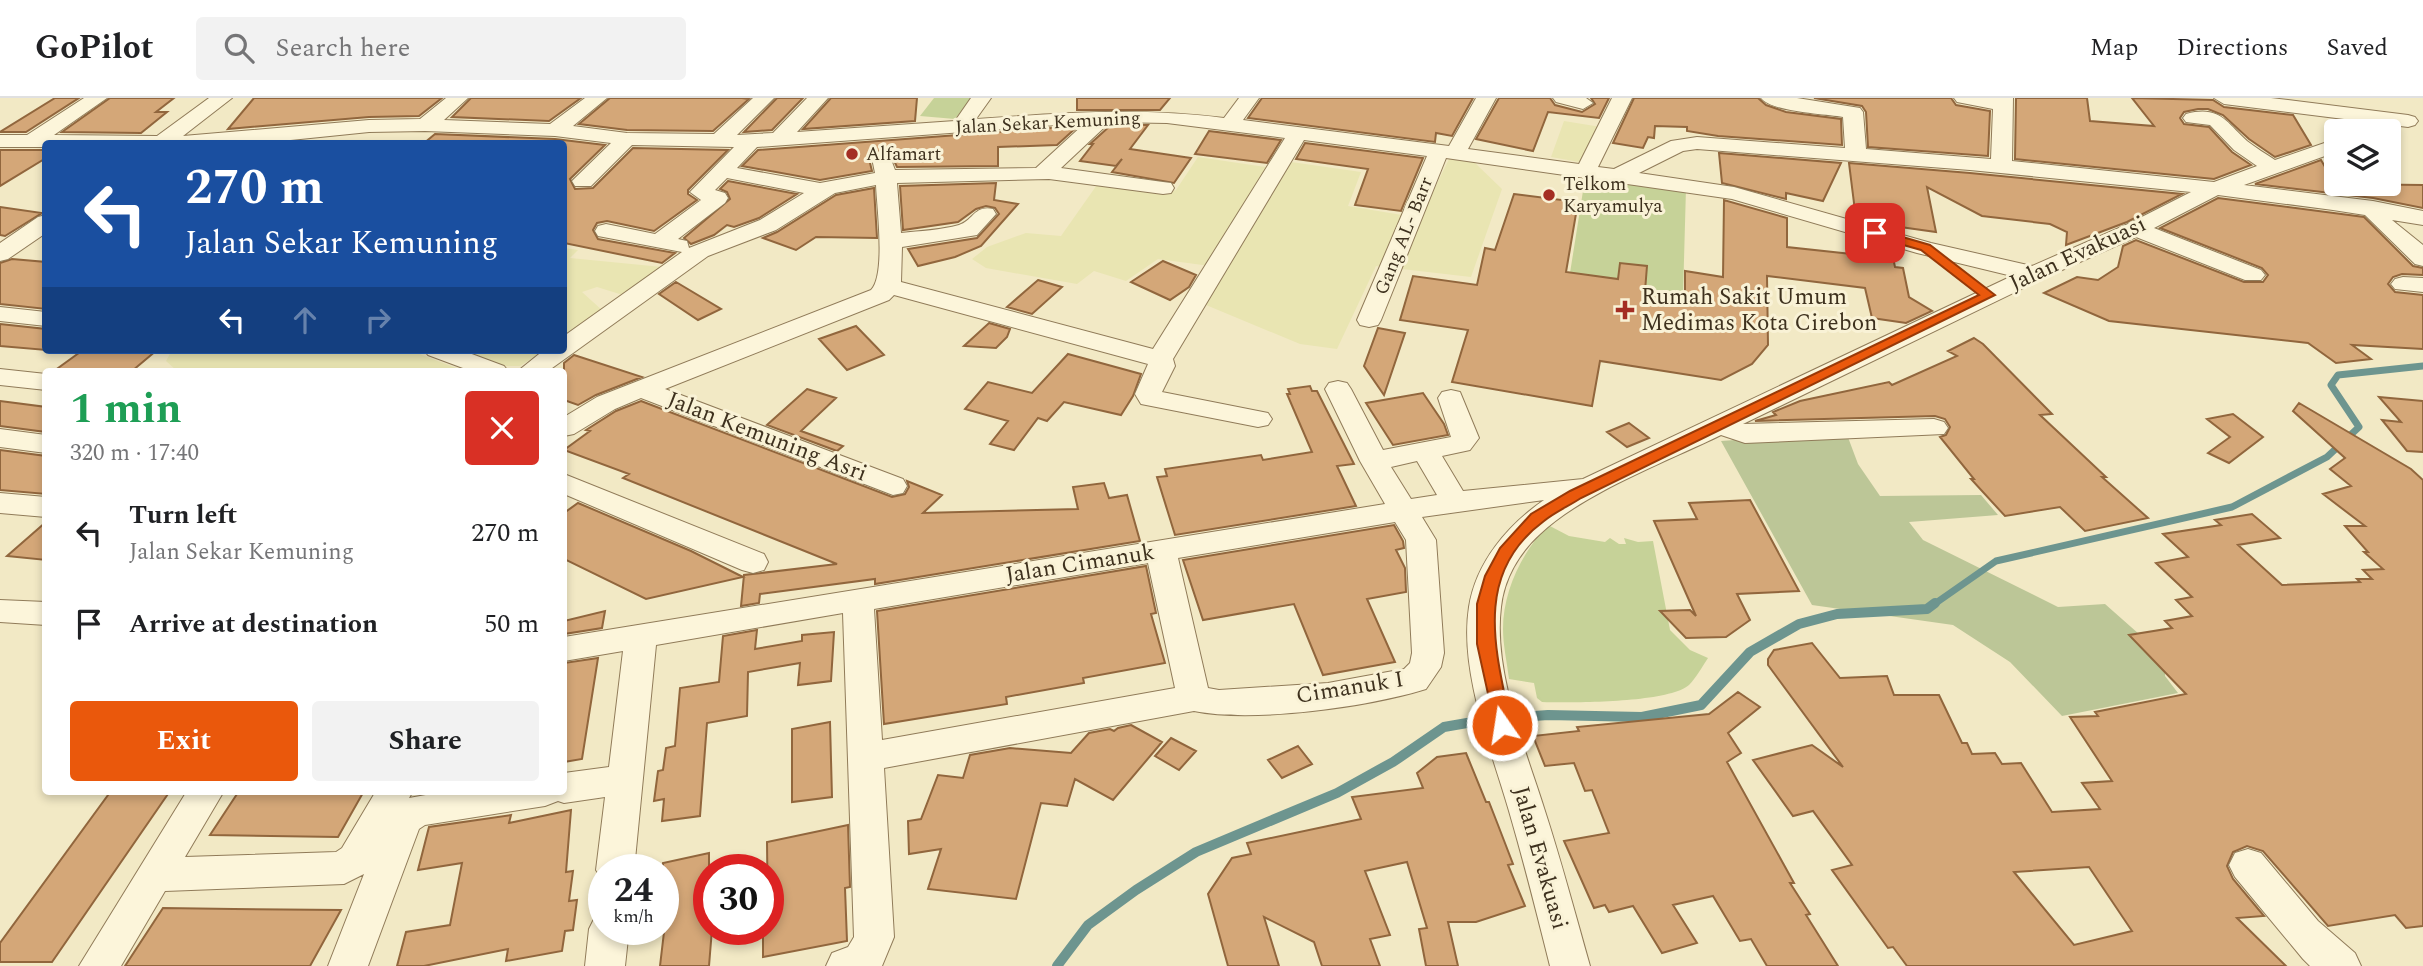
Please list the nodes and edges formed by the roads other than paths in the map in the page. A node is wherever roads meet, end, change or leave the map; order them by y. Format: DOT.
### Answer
graph roads {
  1 [pos="97,98"];
  2 [pos="222,98"];
  3 [pos="458,98"];
  4 [pos="597,98"];
  5 [pos="764,98"];
  6 [pos="818,98"];
  7 [pos="981,98"];
  8 [pos="1044,98"];
  9 [pos="1249,98"];
  10 [pos="1486,98"];
  11 [pos="1563,98"];
  12 [pos="1622,98"];
  13 [pos="1772,98"];
  14 [pos="1964,98"];
  15 [pos="2224,98"];
  16 [pos="2003,102"];
  17 [pos="1583,103"];
  18 [pos="2415,115"];
  19 [pos="1105,116"];
  20 [pos="2193,118"];
  21 [pos="1034,122"];
  22 [pos="1229,125"];
  23 [pos="961,127"];
  24 [pos="555,130"];
  25 [pos="429,131"];
  26 [pos="1298,133"];
  27 [pos="876,134"];
  28 [pos="627,139"];
  29 [pos="779,139"];
  30 [pos="163,140"];
  31 [pos="225,140"];
  32 [pos="0,141"];
  33 [pos="32,141"];
  34 [pos="42,141"];
  35 [pos="719,141"];
  36 [pos="751,141"];
  37 [pos="2324,149"];
  38 [pos="1447,152"];
  39 [pos="1856,155"];
  40 [pos="2152,157"];
  41 [pos="2001,167"];
  42 [pos="2273,168"];
  43 [pos="722,171"];
  44 [pos="1586,171"];
  45 [pos="1046,172"];
  46 [pos="1617,176"];
  47 [pos="886,177"];
  48 [pos="583,181"];
  49 [pos="2167,184"];
  50 [pos="1163,188"];
  51 [pos="2214,189"];
  52 [pos="821,190"];
  53 [pos="2373,208"];
  54 [pos="985,214"];
  55 [pos="2423,218"];
  56 [pos="42,225"];
  57 [pos="2136,229"];
  58 [pos="606,231"];
  59 [pos="659,242"];
  60 [pos="889,242"];
  61 [pos="1925,248"];
  62 [pos="700,251"];
  63 [pos="0,254"];
  64 [pos="2423,259"];
  65 [pos="2034,274"];
  66 [pos="2253,275"];
  67 [pos="889,286"];
  68 [pos="1988,295"];
  69 [pos="0,314"];
  70 [pos="42,319"];
  71 [pos="1369,320"];
  72 [pos="567,345"];
  73 [pos="448,354"];
  74 [pos="555,354"];
  75 [pos="1160,359"];
  76 [pos="487,368"];
  77 [pos="535,368"];
  78 [pos="0,377"];
  79 [pos="42,382"];
  80 [pos="641,388"];
  81 [pos="1338,389"];
  82 [pos="1451,398"];
  83 [pos="1258,419"];
  84 [pos="1718,425"];
  85 [pos="567,426"];
  86 [pos="1934,428"];
  87 [pos="0,438"];
  88 [pos="42,443"];
  89 [pos="1426,452"];
  90 [pos="1374,460"];
  91 [pos="1598,484"];
  92 [pos="893,486"];
  93 [pos="570,493"];
  94 [pos="1455,502"];
  95 [pos="0,503"];
  96 [pos="42,507"];
  97 [pos="1405,510"];
  98 [pos="1161,551"];
  99 [pos="752,562"];
  100 [pos="858,600"];
  101 [pos="0,611"];
  102 [pos="42,614"];
  103 [pos="641,637"];
  104 [pos="567,649"];
  105 [pos="1194,698"];
  106 [pos="866,757"];
  107 [pos="625,779"];
  108 [pos="567,788"];
  109 [pos="204,795"];
  110 [pos="393,795"];
  111 [pos="519,795"];
  112 [pos="617,854"];
  113 [pos="2248,865"];
  114 [pos="156,876"];
  115 [pos="606,945"];
  116 [pos="99,966"];
  117 [pos="348,966"];
  118 [pos="603,966"];
  119 [pos="846,966"];
  120 [pos="1570,966"];
  121 [pos="2342,966"];
  1 -- 33 [label="street"];
  2 -- 30 [label="street"];
  3 -- 25 [label="street"];
  4 -- 24 [label="street"];
  5 -- 35 [label="street"];
  6 -- 29 [label="street"];
  7 -- 23 [label="street"];
  8 -- 21 [label="street"];
  9 -- 22 [label="street"];
  10 -- 38 [label="street, Gang AL- Barr"];
  11 -- 17 [label="street"];
  12 -- 44 [label="street"];
  13 -- 39 [label="street"];
  14 -- 16 [label="street"];
  15 -- 18 [label="street"];
  16 -- 41 [label="street"];
  19 -- 21 [label="street, Jalan Sekar Kemuning"];
  19 -- 22 [label="street, Jalan Sekar Kemuning"];
  19 -- 45 [label="street"];
  20 -- 42 [label="street"];
  21 -- 23 [label="street, Jalan Sekar Kemuning"];
  22 -- 26 [label="street, Jalan Sekar Kemuning"];
  23 -- 27 [label="street, Jalan Sekar Kemuning"];
  24 -- 25 [label="street, Jalan Sekar Kemuning"];
  24 -- 28 [label="street, Jalan Sekar Kemuning"];
  25 -- 31 [label="street, Jalan Sekar Kemuning"];
  26 -- 38 [label="street, Jalan Sekar Kemuning"];
  26 -- 75 [label="street"];
  27 -- 29 [label="street, Jalan Sekar Kemuning"];
  27 -- 47 [label="street"];
  28 -- 35 [label="street, Jalan Sekar Kemuning"];
  28 -- 48 [label="street"];
  29 -- 36 [label="street, Jalan Sekar Kemuning"];
  32 -- 33 [label="street, Jalan Sekar Kemuning"];
  33 -- 34 [label="street, Jalan Sekar Kemuning"];
  35 -- 36 [label="street, Jalan Sekar Kemuning"];
  36 -- 43 [label="street"];
  37 -- 42 [label="street, Jalan Evakuasi"];
  38 -- 44 [label="street, Jalan Sekar Kemuning"];
  38 -- 71 [label="street, Gang AL- Barr"];
  39 -- 41 [label="street"];
  39 -- 46 [label="street"];
  40 -- 49 [label="street"];
  41 -- 49 [label="street"];
  42 -- 51 [label="street, Jalan Evakuasi"];
  43 -- 52 [label="street"];
  43 -- 59 [label="street"];
  44 -- 46 [label="street, Jalan Sekar Kemuning"];
  45 -- 47 [label="street"];
  45 -- 50 [label="street"];
  46 -- 61 [label="street, Jalan Sekar Kemuning"];
  47 -- 52 [label="street"];
  47 -- 60 [label="street"];
  49 -- 51 [label="street"];
  51 -- 53 [label="street"];
  51 -- 57 [label="street, Jalan Evakuasi"];
  52 -- 62 [label="street"];
  53 -- 55 [label="street"];
  53 -- 64 [label="street"];
  54 -- 60 [label="street"];
  56 -- 63 [label="street"];
  57 -- 65 [label="street, Jalan Evakuasi"];
  57 -- 66 [label="street"];
  58 -- 59 [label="street"];
  59 -- 62 [label="street"];
  60 -- 67 [label="street"];
  61 -- 65 [label="street, Jalan Sekar Kemuning"];
  61 -- 68 [label="street, Jalan Sekar Kemuning"];
  62 -- 72 [label="street"];
  65 -- 68 [label="street, Jalan Evakuasi"];
  67 -- 75 [label="street"];
  67 -- 80 [label="street"];
  68 -- 84 [label="street, Jalan Evakuasi"];
  69 -- 70 [label="street"];
  73 -- 76 [label="street"];
  74 -- 77 [label="street"];
  75 -- 83 [label="street"];
  78 -- 79 [label="street"];
  80 -- 85 [label="street"];
  80 -- 92 [label="street, Jalan Kemuning Asri"];
  81 -- 90 [label="street"];
  82 -- 89 [label="street"];
  84 -- 86 [label="street"];
  84 -- 91 [label="street, Jalan Evakuasi"];
  87 -- 88 [label="street"];
  89 -- 90 [label="street"];
  89 -- 94 [label="street"];
  90 -- 97 [label="street"];
  91 -- 94 [label="street, Jalan Cimanuk"];
  91 -- 120 [label="street, Jalan Evakuasi"];
  93 -- 99 [label="street"];
  94 -- 97 [label="street, Jalan Cimanuk"];
  95 -- 96 [label="street"];
  97 -- 98 [label="street, Jalan Cimanuk"];
  97 -- 105 [label="street, Cimanuk I"];
  98 -- 100 [label="street, Jalan Cimanuk"];
  98 -- 105 [label="street"];
  100 -- 103 [label="street, Jalan Cimanuk"];
  100 -- 106 [label="street"];
  101 -- 102 [label="street"];
  103 -- 104 [label="street, Jalan Cimanuk"];
  103 -- 107 [label="street"];
  105 -- 106 [label="street"];
  106 -- 119 [label="street"];
  107 -- 108 [label="street"];
  107 -- 112 [label="street"];
  109 -- 114 [label="street"];
  110 -- 114 [label="street"];
  111 -- 117 [label="street"];
  113 -- 121 [label="street"];
  114 -- 116 [label="street"];
  115 -- 118 [label="street"];
}
